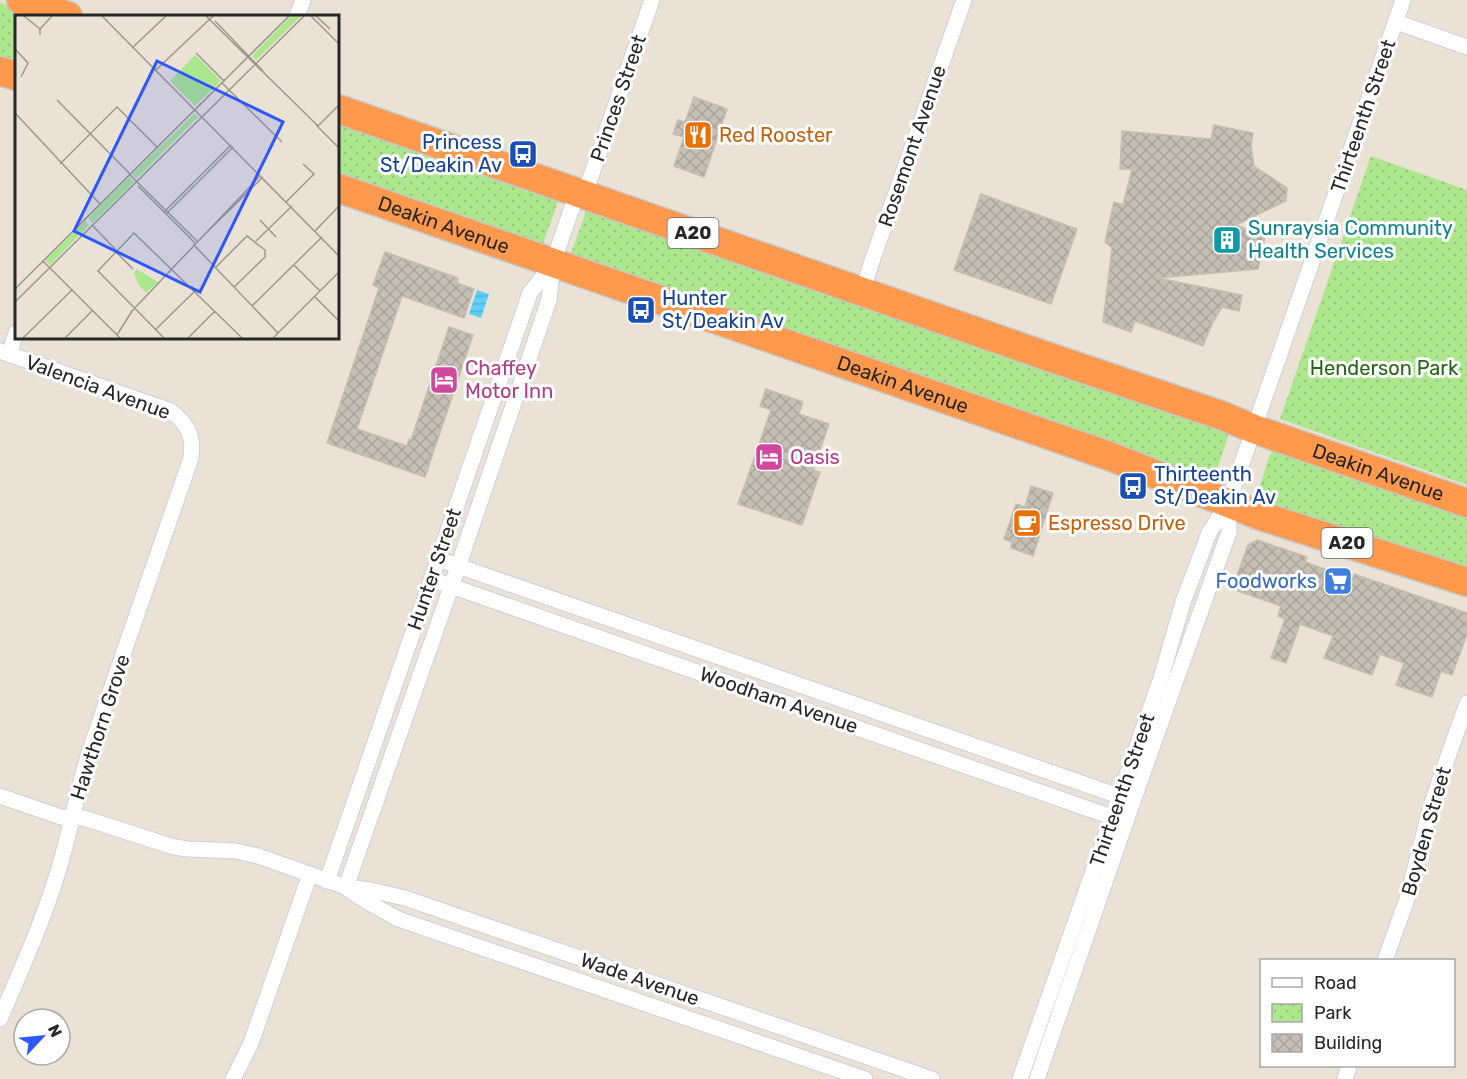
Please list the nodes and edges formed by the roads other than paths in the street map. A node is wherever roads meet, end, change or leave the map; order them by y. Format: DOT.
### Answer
graph roads {
  1 [pos="21,0"];
  2 [pos="303,0"];
  3 [pos="652,0"];
  4 [pos="964,0"];
  5 [pos="1403,0"];
  6 [pos="65,15"];
  7 [pos="297,15"];
  8 [pos="1396,22"];
  9 [pos="1467,47"];
  10 [pos="0,71"];
  11 [pos="15,76"];
  12 [pos="339,110"];
  13 [pos="339,188"];
  14 [pos="580,195"];
  15 [pos="553,263"];
  16 [pos="862,292"];
  17 [pos="15,335"];
  18 [pos="3,353"];
  19 [pos="1254,429"];
  20 [pos="190,432"];
  21 [pos="1228,503"];
  22 [pos="1467,503"];
  23 [pos="438,559"];
  24 [pos="458,567"];
  25 [pos="431,579"];
  26 [pos="1467,582"];
  27 [pos="451,586"];
  28 [pos="1467,703"];
  29 [pos="0,796"];
  30 [pos="1126,798"];
  31 [pos="72,817"];
  32 [pos="1119,819"];
  33 [pos="310,874"];
  34 [pos="327,881"];
  35 [pos="346,887"];
  36 [pos="1385,959"];
  37 [pos="0,1019"];
  38 [pos="233,1079"];
  39 [pos="864,1079"];
  40 [pos="932,1079"];
  41 [pos="1020,1079"];
  42 [pos="1037,1079"];
  1 -- 6 [label="highway"];
  2 -- 7 [label="street"];
  3 -- 14 [label="street, Princes Street"];
  4 -- 16 [label="street, Rosemont Avenue"];
  5 -- 8 [label="street, Thirteenth Street"];
  8 -- 9 [label="street"];
  8 -- 19 [label="street, Thirteenth Street"];
  10 -- 11 [label="highway"];
  12 -- 14 [label="highway, Deakin Avenue / A20"];
  13 -- 15 [label="highway, Deakin Avenue / A20"];
  14 -- 15 [label="street, Hunter Street"];
  14 -- 16 [label="highway, Deakin Avenue / A20"];
  15 -- 21 [label="highway, Deakin Avenue / A20"];
  15 -- 23 [label="street, Hunter Street"];
  15 -- 24 [label="street, Hunter Street"];
  16 -- 19 [label="highway, Deakin Avenue / A20"];
  17 -- 18 [label="street"];
  18 -- 20 [label="street, Valencia Avenue"];
  19 -- 21 [label="street, Thirteenth Street"];
  19 -- 22 [label="highway, Deakin Avenue / A20"];
  20 -- 31 [label="street, Hawthorn Grove"];
  21 -- 26 [label="highway, Deakin Avenue / A20"];
  21 -- 30 [label="street, Thirteenth Street"];
  23 -- 24 [label="street, Woodham Avenue"];
  23 -- 25 [label="street, Hunter Street"];
  24 -- 27 [label="street, Hunter Street"];
  24 -- 30 [label="street, Woodham Avenue"];
  25 -- 27 [label="street, Woodham Avenue"];
  25 -- 34 [label="street, Hunter Street"];
  27 -- 32 [label="street, Woodham Avenue"];
  27 -- 35 [label="street, Hunter Street"];
  28 -- 36 [label="street, Boyden Street"];
  29 -- 31 [label="street, Wade Avenue"];
  30 -- 32 [label="street, Thirteenth Street"];
  31 -- 33 [label="street, Wade Avenue"];
  31 -- 37 [label="street, Hawthorn Grove"];
  32 -- 41 [label="street, Thirteenth Street"];
  32 -- 42 [label="street, Thirteenth Street"];
  33 -- 34 [label="street, Wade Avenue"];
  33 -- 38 [label="street"];
  34 -- 35 [label="street, Wade Avenue"];
  35 -- 39 [label="street, Wade Avenue"];
  35 -- 40 [label="street, Wade Avenue"];
}
